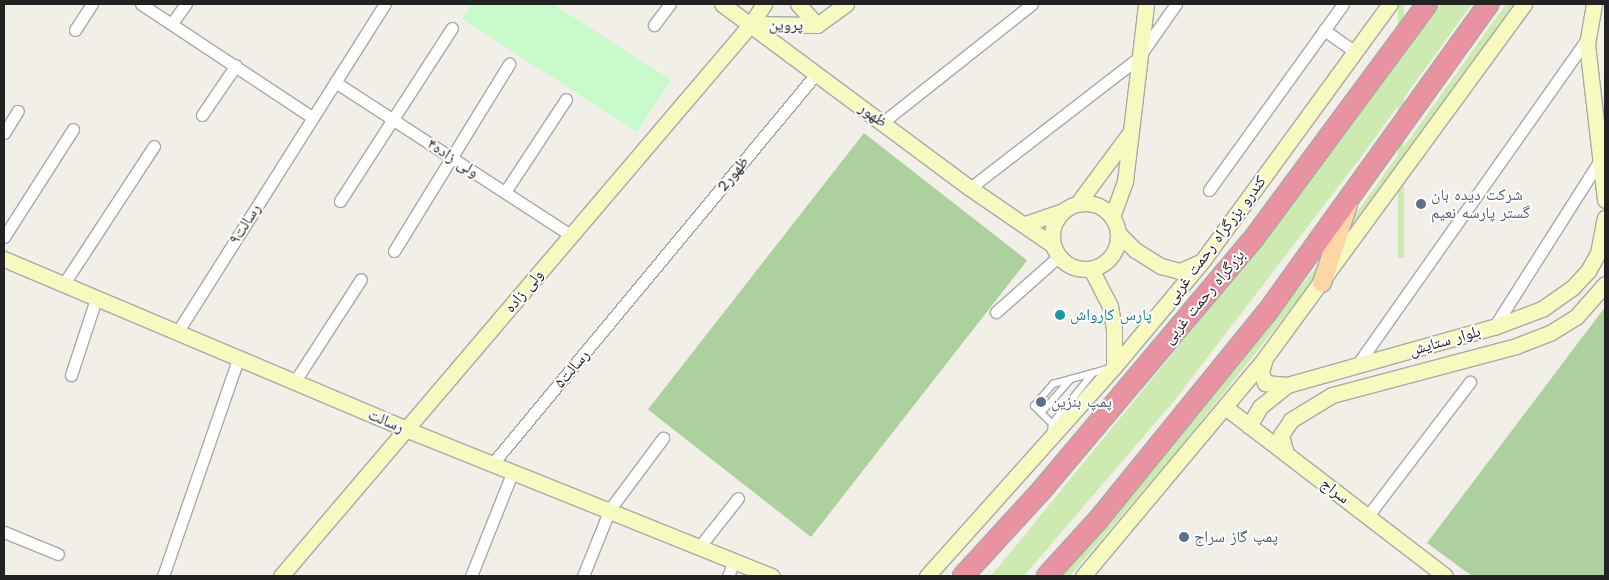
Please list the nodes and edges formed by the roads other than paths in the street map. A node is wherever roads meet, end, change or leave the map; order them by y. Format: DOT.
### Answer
graph roads {
  1 [pos="92,4"];
  2 [pos="141,4"];
  3 [pos="186,4"];
  4 [pos="385,4"];
  5 [pos="670,4"];
  6 [pos="722,4"];
  7 [pos="764,4"];
  8 [pos="776,4"];
  9 [pos="798,4"];
  10 [pos="846,4"];
  11 [pos="1032,4"];
  12 [pos="1146,4"];
  13 [pos="1176,4"];
  14 [pos="1343,4"];
  15 [pos="1390,4"];
  16 [pos="1427,4"];
  17 [pos="1489,4"];
  18 [pos="1524,4"];
  19 [pos="1594,4"];
  20 [pos="172,23"];
  21 [pos="750,24"];
  22 [pos="654,25"];
  23 [pos="818,25"];
  24 [pos="452,28"];
  25 [pos="75,30"];
  26 [pos="1324,30"];
  27 [pos="1588,38"];
  28 [pos="1355,52"];
  29 [pos="1138,58"];
  30 [pos="509,64"];
  31 [pos="236,65"];
  32 [pos="816,74"];
  33 [pos="335,82"];
  34 [pos="566,99"];
  35 [pos="18,111"];
  36 [pos="202,115"];
  37 [pos="312,117"];
  38 [pos="392,119"];
  39 [pos="883,122"];
  40 [pos="73,129"];
  41 [pos="1131,130"];
  42 [pos="4,133"];
  43 [pos="154,146"];
  44 [pos="452,157"];
  45 [pos="1600,160"];
  46 [pos="970,188"];
  47 [pos="1209,190"];
  48 [pos="505,192"];
  49 [pos="1350,199"];
  50 [pos="1605,200"];
  51 [pos="340,201"];
  52 [pos="1078,203"];
  53 [pos="1063,211"];
  54 [pos="1112,217"];
  55 [pos="1605,218"];
  56 [pos="1025,224"];
  57 [pos="1118,233"];
  58 [pos="571,235"];
  59 [pos="4,237"];
  60 [pos="1056,250"];
  61 [pos="394,251"];
  62 [pos="4,259"];
  63 [pos="1203,260"];
  64 [pos="1091,269"];
  65 [pos="651,274"];
  66 [pos="361,279"];
  67 [pos="1322,283"];
  68 [pos="1605,284"];
  69 [pos="63,285"];
  70 [pos="96,299"];
  71 [pos="996,312"];
  72 [pos="1494,327"];
  73 [pos="178,331"];
  74 [pos="239,357"];
  75 [pos="1265,358"];
  76 [pos="1357,366"];
  77 [pos="1114,367"];
  78 [pos="1093,373"];
  79 [pos="1327,374"];
  80 [pos="71,375"];
  81 [pos="1070,379"];
  82 [pos="295,381"];
  83 [pos="1470,382"];
  84 [pos="1287,385"];
  85 [pos="1332,395"];
  86 [pos="1225,407"];
  87 [pos="1041,413"];
  88 [pos="1249,426"];
  89 [pos="408,430"];
  90 [pos="1051,431"];
  91 [pos="663,438"];
  92 [pos="1286,453"];
  93 [pos="494,463"];
  94 [pos="513,471"];
  95 [pos="738,498"];
  96 [pos="610,509"];
  97 [pos="1367,517"];
  98 [pos="4,532"];
  99 [pos="700,546"];
  100 [pos="58,554"];
  101 [pos="734,561"];
  102 [pos="968,572"];
  103 [pos="163,576"];
  104 [pos="281,576"];
  105 [pos="470,576"];
  106 [pos="583,576"];
  107 [pos="728,576"];
  108 [pos="772,576"];
  109 [pos="927,576"];
  110 [pos="1047,576"];
  111 [pos="1083,576"];
  112 [pos="1445,576"];
  1 -- 25 [label="street"];
  2 -- 20 [label="street"];
  3 -- 20 [label="street"];
  4 -- 33 [label="street, رسالت۹"];
  5 -- 22 [label="street"];
  6 -- 21 [label="street, ظهور"];
  7 -- 21 [label="street, ولی زاده"];
  8 -- 21 [label="street, پروین"];
  9 -- 23 [label="street"];
  10 -- 23 [label="street, پروین"];
  11 -- 39 [label="street"];
  12 -- 29 [label="street"];
  13 -- 29 [label="street"];
  14 -- 26 [label="street"];
  15 -- 28 [label="street, کندرو بزرگراه رحمت غربی"];
  16 -- 102 [label="highway, بزرگراه رحمت غربی"];
  17 -- 49 [label="highway"];
  18 -- 67 [label="street"];
  19 -- 27 [label="street"];
  20 -- 31 [label="street"];
  21 -- 23 [label="street, پروین"];
  21 -- 32 [label="street, ظهور"];
  21 -- 58 [label="street, ولی زاده"];
  24 -- 38 [label="street"];
  26 -- 28 [label="street"];
  26 -- 47 [label="street"];
  27 -- 45 [label="street"];
  27 -- 76 [label="street"];
  28 -- 63 [label="street, کندرو بزرگراه رحمت غربی"];
  29 -- 41 [label="street"];
  29 -- 46 [label="street"];
  30 -- 44 [label="street"];
  31 -- 36 [label="street"];
  31 -- 37 [label="street"];
  32 -- 39 [label="street, ظهور"];
  32 -- 65 [label="street, 2ظهور"];
  33 -- 37 [label="street, رسالت۹"];
  33 -- 38 [label="street, ولی زاده۴"];
  34 -- 48 [label="street"];
  35 -- 42 [label="street"];
  37 -- 73 [label="street, رسالت۹"];
  38 -- 44 [label="street, ولی زاده۴"];
  38 -- 51 [label="street"];
  39 -- 46 [label="street, ظهور"];
  40 -- 59 [label="street"];
  41 -- 52 [label="street"];
  41 -- 54 [label="street"];
  43 -- 69 [label="street"];
  44 -- 48 [label="street, ولی زاده۴"];
  44 -- 61 [label="street"];
  45 -- 50 [label="street"];
  45 -- 72 [label="street"];
  46 -- 56 [label="street, ظهور"];
  48 -- 58 [label="street, ولی زاده۴"];
  49 -- 67 [label="main road"];
  49 -- 110 [label="highway"];
  52 -- 53 [label="street"];
  52 -- 54 [label="street"];
  53 -- 56 [label="street"];
  53 -- 60 [label="street"];
  54 -- 57 [label="street"];
  55 -- 72 [label="street, بلوار ستایش"];
  56 -- 60 [label="street, ظهور"];
  57 -- 63 [label="street"];
  57 -- 64 [label="street"];
  58 -- 89 [label="street, ولی زاده"];
  60 -- 64 [label="street"];
  60 -- 71 [label="street"];
  62 -- 69 [label="street, رسالت"];
  63 -- 77 [label="street, کندرو بزرگراه رحمت غربی"];
  64 -- 77 [label="street"];
  65 -- 93 [label="street, رسالت۵"];
  66 -- 82 [label="street"];
  67 -- 75 [label="street"];
  68 -- 85 [label="street, بلوار ستایش"];
  69 -- 70 [label="street, رسالت"];
  70 -- 73 [label="street, رسالت"];
  70 -- 80 [label="street"];
  72 -- 76 [label="street, بلوار ستایش"];
  73 -- 74 [label="street, رسالت"];
  74 -- 82 [label="street, رسالت"];
  74 -- 103 [label="street"];
  75 -- 84 [label="street"];
  75 -- 86 [label="street"];
  76 -- 79 [label="street, بلوار ستایش"];
  77 -- 78 [label="lane"];
  77 -- 90 [label="street, کندرو بزرگراه رحمت غربی"];
  78 -- 81 [label="lane"];
  78 -- 90 [label="lane"];
  79 -- 84 [label="street, بلوار ستایش"];
  79 -- 85 [label="street"];
  81 -- 87 [label="lane"];
  81 -- 87 [label="lane"];
  82 -- 89 [label="street, رسالت"];
  83 -- 97 [label="street"];
  84 -- 88 [label="street, بلوار ستایش"];
  85 -- 92 [label="street, بلوار ستایش"];
  86 -- 88 [label="street, سراج"];
  86 -- 111 [label="street"];
  87 -- 90 [label="lane"];
  88 -- 92 [label="street, سراج"];
  89 -- 93 [label="street, رسالت"];
  89 -- 104 [label="street, ولی زاده"];
  90 -- 109 [label="street, کندرو بزرگراه رحمت غربی"];
  91 -- 96 [label="street"];
  92 -- 97 [label="street, سراج"];
  93 -- 94 [label="street, رسالت"];
  94 -- 96 [label="street, رسالت"];
  94 -- 105 [label="street"];
  95 -- 99 [label="street"];
  96 -- 99 [label="street, رسالت"];
  96 -- 106 [label="street"];
  97 -- 112 [label="street, سراج"];
  98 -- 100 [label="street"];
  99 -- 101 [label="street, رسالت"];
  101 -- 107 [label="street"];
  101 -- 108 [label="street, رسالت"];
}
